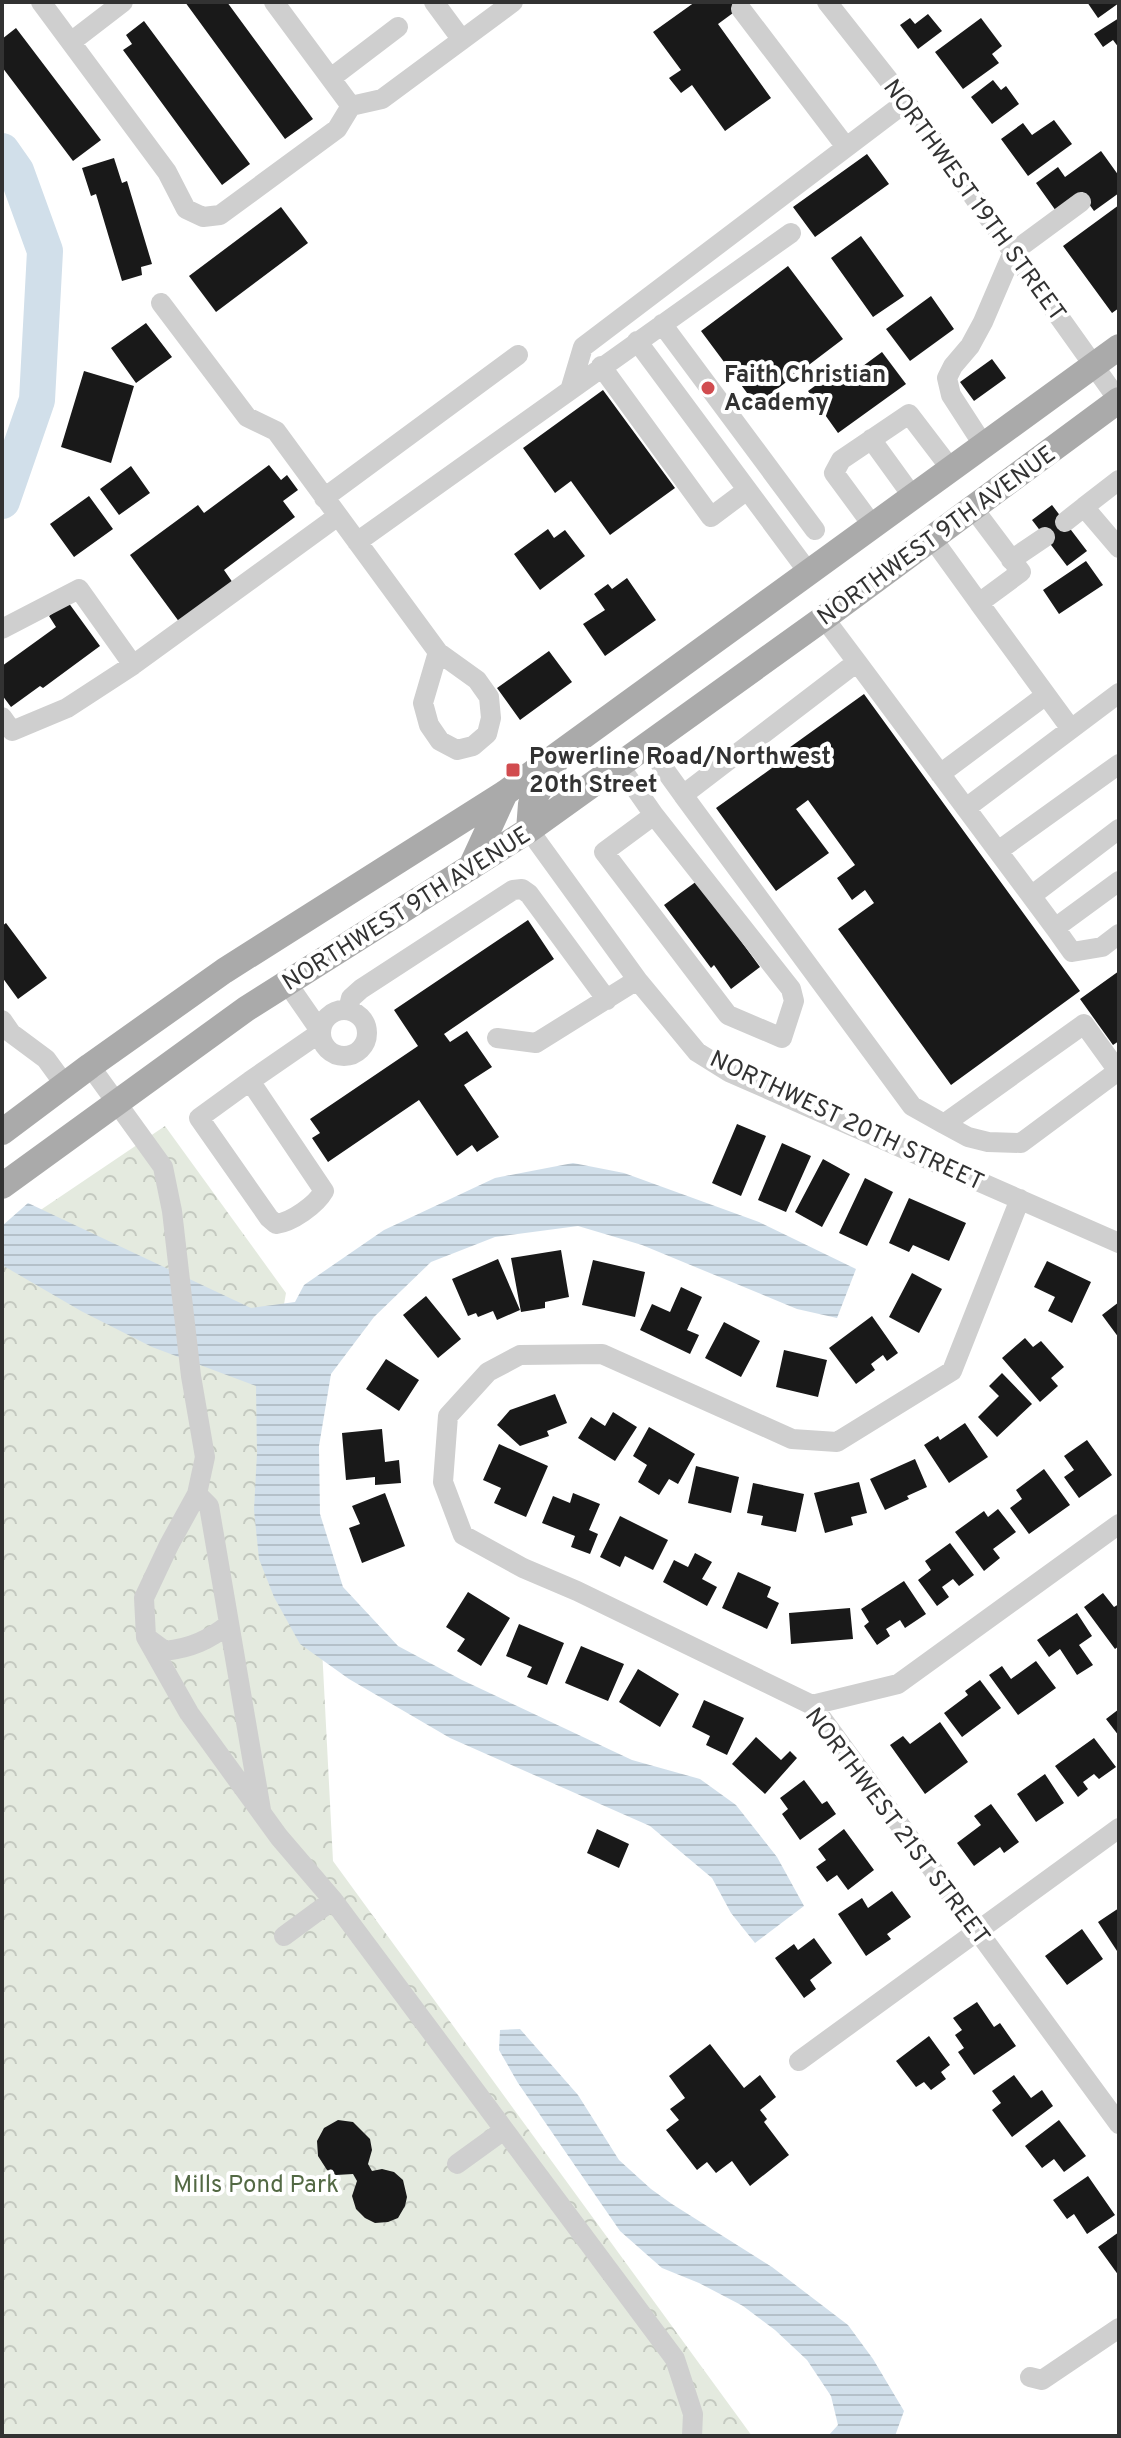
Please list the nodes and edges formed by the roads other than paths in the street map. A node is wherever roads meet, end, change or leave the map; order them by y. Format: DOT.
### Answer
graph roads {
  1 [pos="41,2"];
  2 [pos="123,2"];
  3 [pos="274,2"];
  4 [pos="434,2"];
  5 [pos="513,2"];
  6 [pos="827,2"];
  7 [pos="741,9"];
  8 [pos="398,27"];
  9 [pos="462,40"];
  10 [pos="71,42"];
  11 [pos="331,78"];
  12 [pos="906,102"];
  13 [pos="351,106"];
  14 [pos="846,147"];
  15 [pos="1081,202"];
  16 [pos="791,233"];
  17 [pos="1013,252"];
  18 [pos="161,303"];
  19 [pos="662,324"];
  20 [pos="637,341"];
  21 [pos="1119,347"];
  22 [pos="518,355"];
  23 [pos="601,366"];
  24 [pos="1093,366"];
  25 [pos="571,387"];
  26 [pos="1119,400"];
  27 [pos="871,439"];
  28 [pos="984,446"];
  29 [pos="951,469"];
  30 [pos="1119,480"];
  31 [pos="747,490"];
  32 [pos="913,497"];
  33 [pos="324,498"];
  34 [pos="1084,507"];
  35 [pos="973,508"];
  36 [pos="338,516"];
  37 [pos="1065,522"];
  38 [pos="873,526"];
  39 [pos="815,530"];
  40 [pos="1045,537"];
  41 [pos="932,538"];
  42 [pos="357,542"];
  43 [pos="1119,548"];
  44 [pos="1011,560"];
  45 [pos="809,573"];
  46 [pos="979,603"];
  47 [pos="824,618"];
  48 [pos="2,629"];
  49 [pos="438,652"];
  50 [pos="857,662"];
  51 [pos="133,665"];
  52 [pos="1119,693"];
  53 [pos="1046,695"];
  54 [pos="2,717"];
  55 [pos="1071,729"];
  56 [pos="647,745"];
  57 [pos="560,754"];
  58 [pos="1119,764"];
  59 [pos="619,765"];
  60 [pos="940,774"];
  61 [pos="505,793"];
  62 [pos="683,795"];
  63 [pos="966,808"];
  64 [pos="654,815"];
  65 [pos="1119,829"];
  66 [pos="529,830"];
  67 [pos="998,851"];
  68 [pos="471,867"];
  69 [pos="1119,881"];
  70 [pos="1031,896"];
  71 [pos="1055,928"];
  72 [pos="1119,934"];
  73 [pos="637,980"];
  74 [pos="287,983"];
  75 [pos="607,1000"];
  76 [pos="348,1010"];
  77 [pos="2,1020"];
  78 [pos="321,1032"];
  79 [pos="497,1038"];
  80 [pos="90,1066"];
  81 [pos="1118,1071"];
  82 [pos="250,1081"];
  83 [pos="65,1085"];
  84 [pos="117,1102"];
  85 [pos="944,1124"];
  86 [pos="2,1132"];
  87 [pos="12,1179"];
  88 [pos="1020,1199"];
  89 [pos="1119,1243"];
  90 [pos="197,1494"];
  91 [pos="1119,1524"];
  92 [pos="229,1624"];
  93 [pos="146,1637"];
  94 [pos="812,1705"];
  95 [pos="261,1814"];
  96 [pos="1119,1828"];
  97 [pos="333,1900"];
  98 [pos="977,1930"];
  99 [pos="284,1936"];
  100 [pos="799,2061"];
  101 [pos="1119,2124"];
  102 [pos="504,2130"];
  103 [pos="457,2164"];
  104 [pos="1119,2328"];
  105 [pos="1030,2377"];
  106 [pos="692,2436"];
  1 -- 10 [label="street"];
  2 -- 10 [label="street"];
  3 -- 11 [label="street"];
  4 -- 9 [label="street"];
  5 -- 9 [label="street"];
  6 -- 12 [label="street, NORTHWEST 19TH STREET"];
  7 -- 14 [label="street"];
  8 -- 11 [label="street"];
  9 -- 13 [label="street"];
  10 -- 13 [label="street"];
  11 -- 13 [label="street"];
  12 -- 14 [label="street"];
  12 -- 17 [label="street, NORTHWEST 19TH STREET"];
  14 -- 25 [label="street"];
  15 -- 17 [label="street"];
  16 -- 19 [label="street"];
  17 -- 24 [label="street, NORTHWEST 19TH STREET"];
  17 -- 28 [label="street"];
  18 -- 33 [label="street"];
  19 -- 20 [label="street"];
  19 -- 39 [label="street"];
  20 -- 23 [label="street"];
  20 -- 31 [label="street"];
  21 -- 24 [label="main road, NORTHWEST 9TH AVENUE"];
  22 -- 33 [label="street"];
  23 -- 25 [label="street"];
  23 -- 31 [label="street"];
  24 -- 26 [label="street, NORTHWEST 19TH STREET"];
  24 -- 28 [label="main road, NORTHWEST 9TH AVENUE"];
  25 -- 42 [label="street"];
  26 -- 35 [label="main road, NORTHWEST 9TH AVENUE"];
  27 -- 29 [label="street"];
  27 -- 32 [label="street"];
  27 -- 38 [label="street"];
  28 -- 29 [label="main road, NORTHWEST 9TH AVENUE"];
  29 -- 32 [label="main road, NORTHWEST 9TH AVENUE"];
  30 -- 34 [label="street"];
  31 -- 45 [label="street"];
  32 -- 38 [label="main road, NORTHWEST 9TH AVENUE"];
  33 -- 36 [label="street"];
  34 -- 37 [label="street"];
  34 -- 43 [label="street"];
  35 -- 41 [label="main road, NORTHWEST 9TH AVENUE"];
  35 -- 44 [label="street"];
  36 -- 42 [label="street"];
  36 -- 51 [label="street"];
  38 -- 45 [label="main road, NORTHWEST 9TH AVENUE"];
  40 -- 44 [label="street"];
  41 -- 46 [label="street"];
  41 -- 47 [label="main road, NORTHWEST 9TH AVENUE"];
  42 -- 49 [label="street"];
  44 -- 46 [label="street"];
  45 -- 57 [label="main road, NORTHWEST 9TH AVENUE"];
  46 -- 53 [label="street"];
  47 -- 50 [label="street"];
  47 -- 56 [label="main road, NORTHWEST 9TH AVENUE"];
  48 -- 51 [label="street"];
  49 -- 49 [label="street"];
  50 -- 60 [label="street"];
  50 -- 62 [label="street"];
  51 -- 54 [label="street"];
  52 -- 55 [label="street"];
  53 -- 55 [label="street"];
  53 -- 60 [label="street"];
  55 -- 63 [label="street"];
  56 -- 59 [label="main road, NORTHWEST 9TH AVENUE"];
  56 -- 62 [label="street"];
  57 -- 61 [label="main road, NORTHWEST 9TH AVENUE"];
  57 -- 66 [label="main road"];
  58 -- 67 [label="street"];
  59 -- 64 [label="street"];
  59 -- 66 [label="main road, NORTHWEST 9TH AVENUE"];
  60 -- 63 [label="street"];
  61 -- 68 [label="main road"];
  61 -- 80 [label="main road, NORTHWEST 9TH AVENUE"];
  62 -- 85 [label="street"];
  63 -- 67 [label="street"];
  64 -- 64 [label="street"];
  65 -- 70 [label="street"];
  66 -- 68 [label="main road, NORTHWEST 9TH AVENUE"];
  66 -- 73 [label="street, NORTHWEST 20TH STREET"];
  67 -- 70 [label="street"];
  68 -- 74 [label="main road, NORTHWEST 9TH AVENUE"];
  69 -- 71 [label="street"];
  70 -- 71 [label="street"];
  71 -- 72 [label="street"];
  73 -- 75 [label="street"];
  73 -- 88 [label="street, NORTHWEST 20TH STREET"];
  74 -- 78 [label="street"];
  74 -- 84 [label="main road, NORTHWEST 9TH AVENUE"];
  75 -- 76 [label="street"];
  75 -- 79 [label="street"];
  76 -- 78 [label="street"];
  76 -- 78 [label="street"];
  77 -- 83 [label="street"];
  78 -- 82 [label="street"];
  80 -- 83 [label="main road, NORTHWEST 9TH AVENUE"];
  80 -- 84 [label="street"];
  81 -- 85 [label="street"];
  81 -- 85 [label="street"];
  82 -- 82 [label="street"];
  83 -- 86 [label="main road, NORTHWEST 9TH AVENUE"];
  84 -- 87 [label="main road, NORTHWEST 9TH AVENUE"];
  84 -- 90 [label="street"];
  88 -- 89 [label="street, NORTHWEST 20TH STREET"];
  88 -- 94 [label="street, NORTHWEST 21ST STREET"];
  90 -- 92 [label="street"];
  90 -- 93 [label="street"];
  91 -- 94 [label="street"];
  92 -- 93 [label="street"];
  92 -- 95 [label="street"];
  93 -- 95 [label="street"];
  94 -- 98 [label="street, NORTHWEST 21ST STREET"];
  95 -- 97 [label="street"];
  96 -- 98 [label="street"];
  97 -- 99 [label="street"];
  97 -- 102 [label="street"];
  98 -- 100 [label="street"];
  98 -- 101 [label="street, NORTHWEST 21ST STREET"];
  102 -- 103 [label="street"];
  102 -- 106 [label="street"];
  104 -- 105 [label="street"];
}
